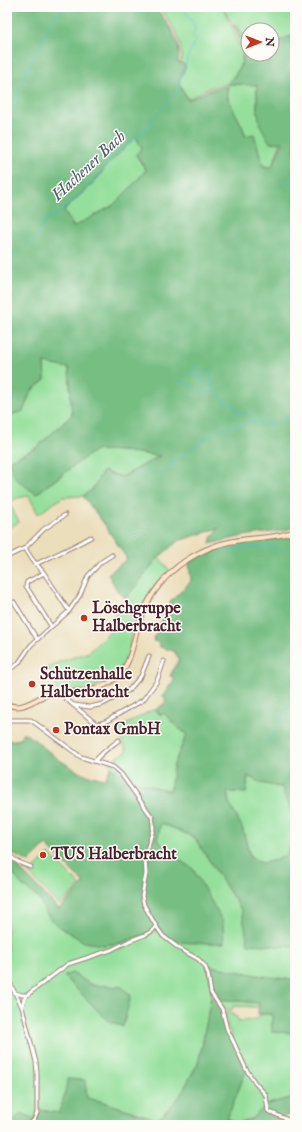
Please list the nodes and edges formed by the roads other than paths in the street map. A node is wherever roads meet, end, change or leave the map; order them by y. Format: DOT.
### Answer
graph roads {
  1 [pos="65,516"];
  2 [pos="295,530"];
  3 [pos="91,537"];
  4 [pos="25,548"];
  5 [pos="112,555"];
  6 [pos="7,557"];
  7 [pos="36,564"];
  8 [pos="44,573"];
  9 [pos="14,602"];
  10 [pos="69,611"];
  11 [pos="51,626"];
  12 [pos="37,639"];
  13 [pos="149,656"];
  14 [pos="164,661"];
  15 [pos="7,671"];
  16 [pos="63,693"];
  17 [pos="7,704"];
  18 [pos="74,705"];
  19 [pos="7,720"];
  20 [pos="119,740"];
  21 [pos="95,761"];
  22 [pos="7,854"];
  23 [pos="31,867"];
  24 [pos="156,926"];
  25 [pos="7,977"];
  26 [pos="16,993"];
  27 [pos="27,995"];
  28 [pos="22,1007"];
  29 [pos="295,1123"];
  30 [pos="28,1125"];
  31 [pos="264,1125"];
  32 [pos="268,1125"];
  1 -- 4 [label="street"];
  2 -- 16 [label="main road"];
  3 -- 7 [label="street"];
  4 -- 6 [label="street"];
  4 -- 7 [label="street"];
  5 -- 10 [label="street"];
  7 -- 8 [label="street"];
  8 -- 10 [label="street"];
  8 -- 11 [label="street"];
  9 -- 12 [label="street"];
  10 -- 11 [label="street"];
  11 -- 12 [label="street"];
  12 -- 15 [label="street"];
  13 -- 18 [label="street"];
  14 -- 18 [label="street"];
  16 -- 17 [label="main road"];
  16 -- 18 [label="street"];
  19 -- 21 [label="street"];
  20 -- 21 [label="street"];
  21 -- 24 [label="street"];
  22 -- 23 [label="street"];
  24 -- 27 [label="street"];
  24 -- 29 [label="street"];
  25 -- 26 [label="street"];
  26 -- 27 [label="street"];
  26 -- 28 [label="street"];
  27 -- 28 [label="street"];
  28 -- 30 [label="street"];
  31 -- 32 [label="street"];
}
